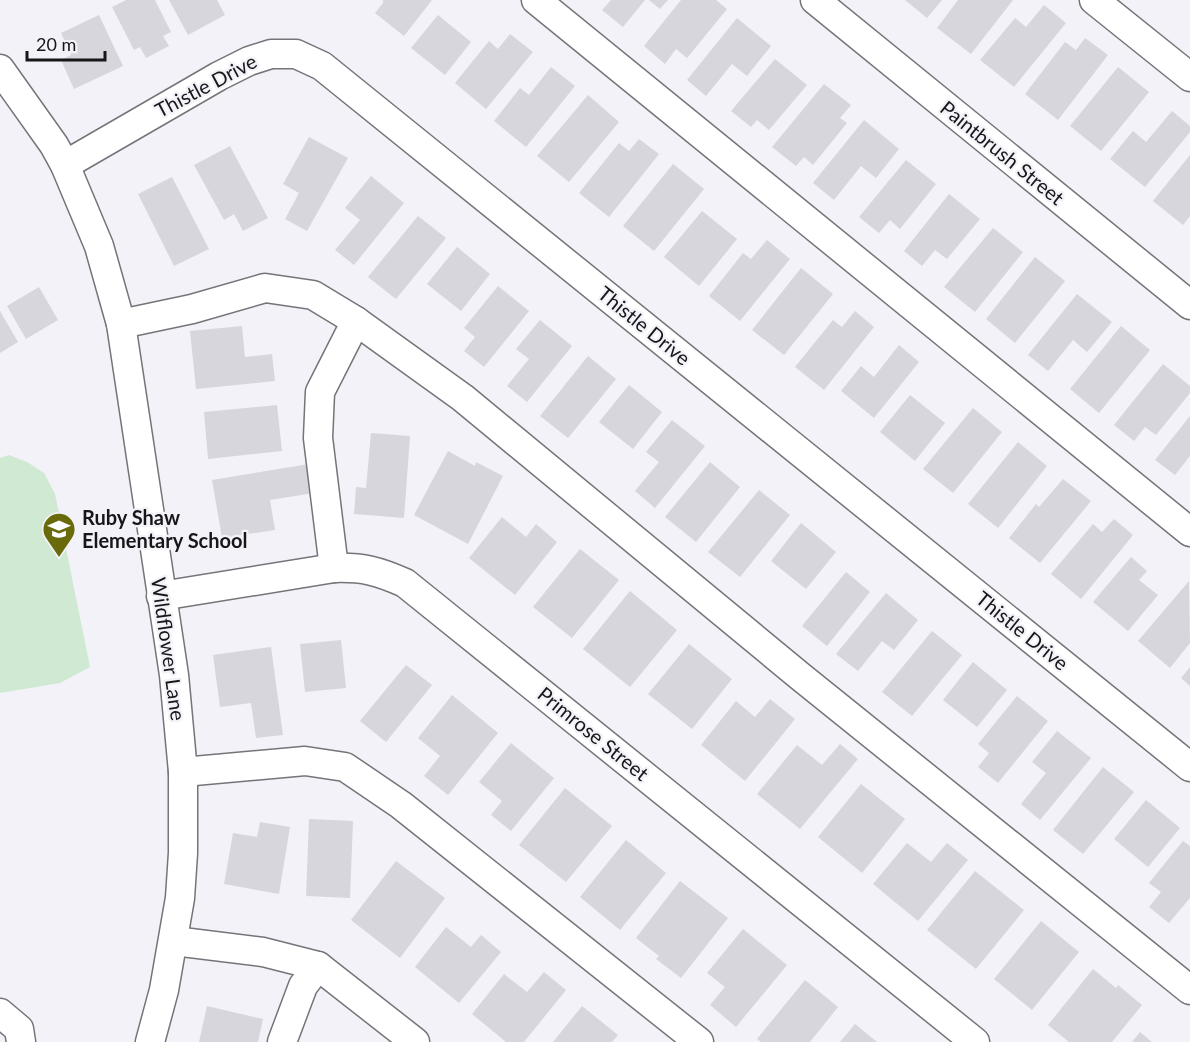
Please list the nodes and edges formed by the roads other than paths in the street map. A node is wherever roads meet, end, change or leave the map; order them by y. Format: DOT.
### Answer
graph roads {
  1 [pos="536,0"];
  2 [pos="815,0"];
  3 [pos="1094,0"];
  4 [pos="0,69"];
  5 [pos="1190,77"];
  6 [pos="66,165"];
  7 [pos="1190,305"];
  8 [pos="357,321"];
  9 [pos="121,324"];
  10 [pos="1190,532"];
  11 [pos="334,567"];
  12 [pos="161,596"];
  13 [pos="1190,767"];
  14 [pos="183,772"];
  15 [pos="174,941"];
  16 [pos="318,966"];
  17 [pos="1190,990"];
  18 [pos="0,1013"];
  19 [pos="21,1042"];
  20 [pos="150,1042"];
  21 [pos="282,1042"];
  22 [pos="415,1042"];
  23 [pos="699,1042"];
  24 [pos="975,1042"];
  1 -- 10 [label="street"];
  2 -- 7 [label="street, Paintbrush Street"];
  3 -- 5 [label="street"];
  4 -- 6 [label="street, Wildflower Lane"];
  6 -- 9 [label="street, Wildflower Lane"];
  6 -- 13 [label="street, Thistle Drive"];
  8 -- 9 [label="street"];
  8 -- 11 [label="street"];
  8 -- 17 [label="street"];
  9 -- 12 [label="street, Wildflower Lane"];
  11 -- 12 [label="street, Primrose Street"];
  11 -- 24 [label="street, Primrose Street"];
  12 -- 14 [label="street, Wildflower Lane"];
  14 -- 15 [label="street, Wildflower Lane"];
  14 -- 23 [label="street"];
  15 -- 16 [label="street"];
  15 -- 20 [label="street, Wildflower Lane"];
  16 -- 21 [label="street"];
  16 -- 22 [label="street"];
  18 -- 19 [label="street"];
}
